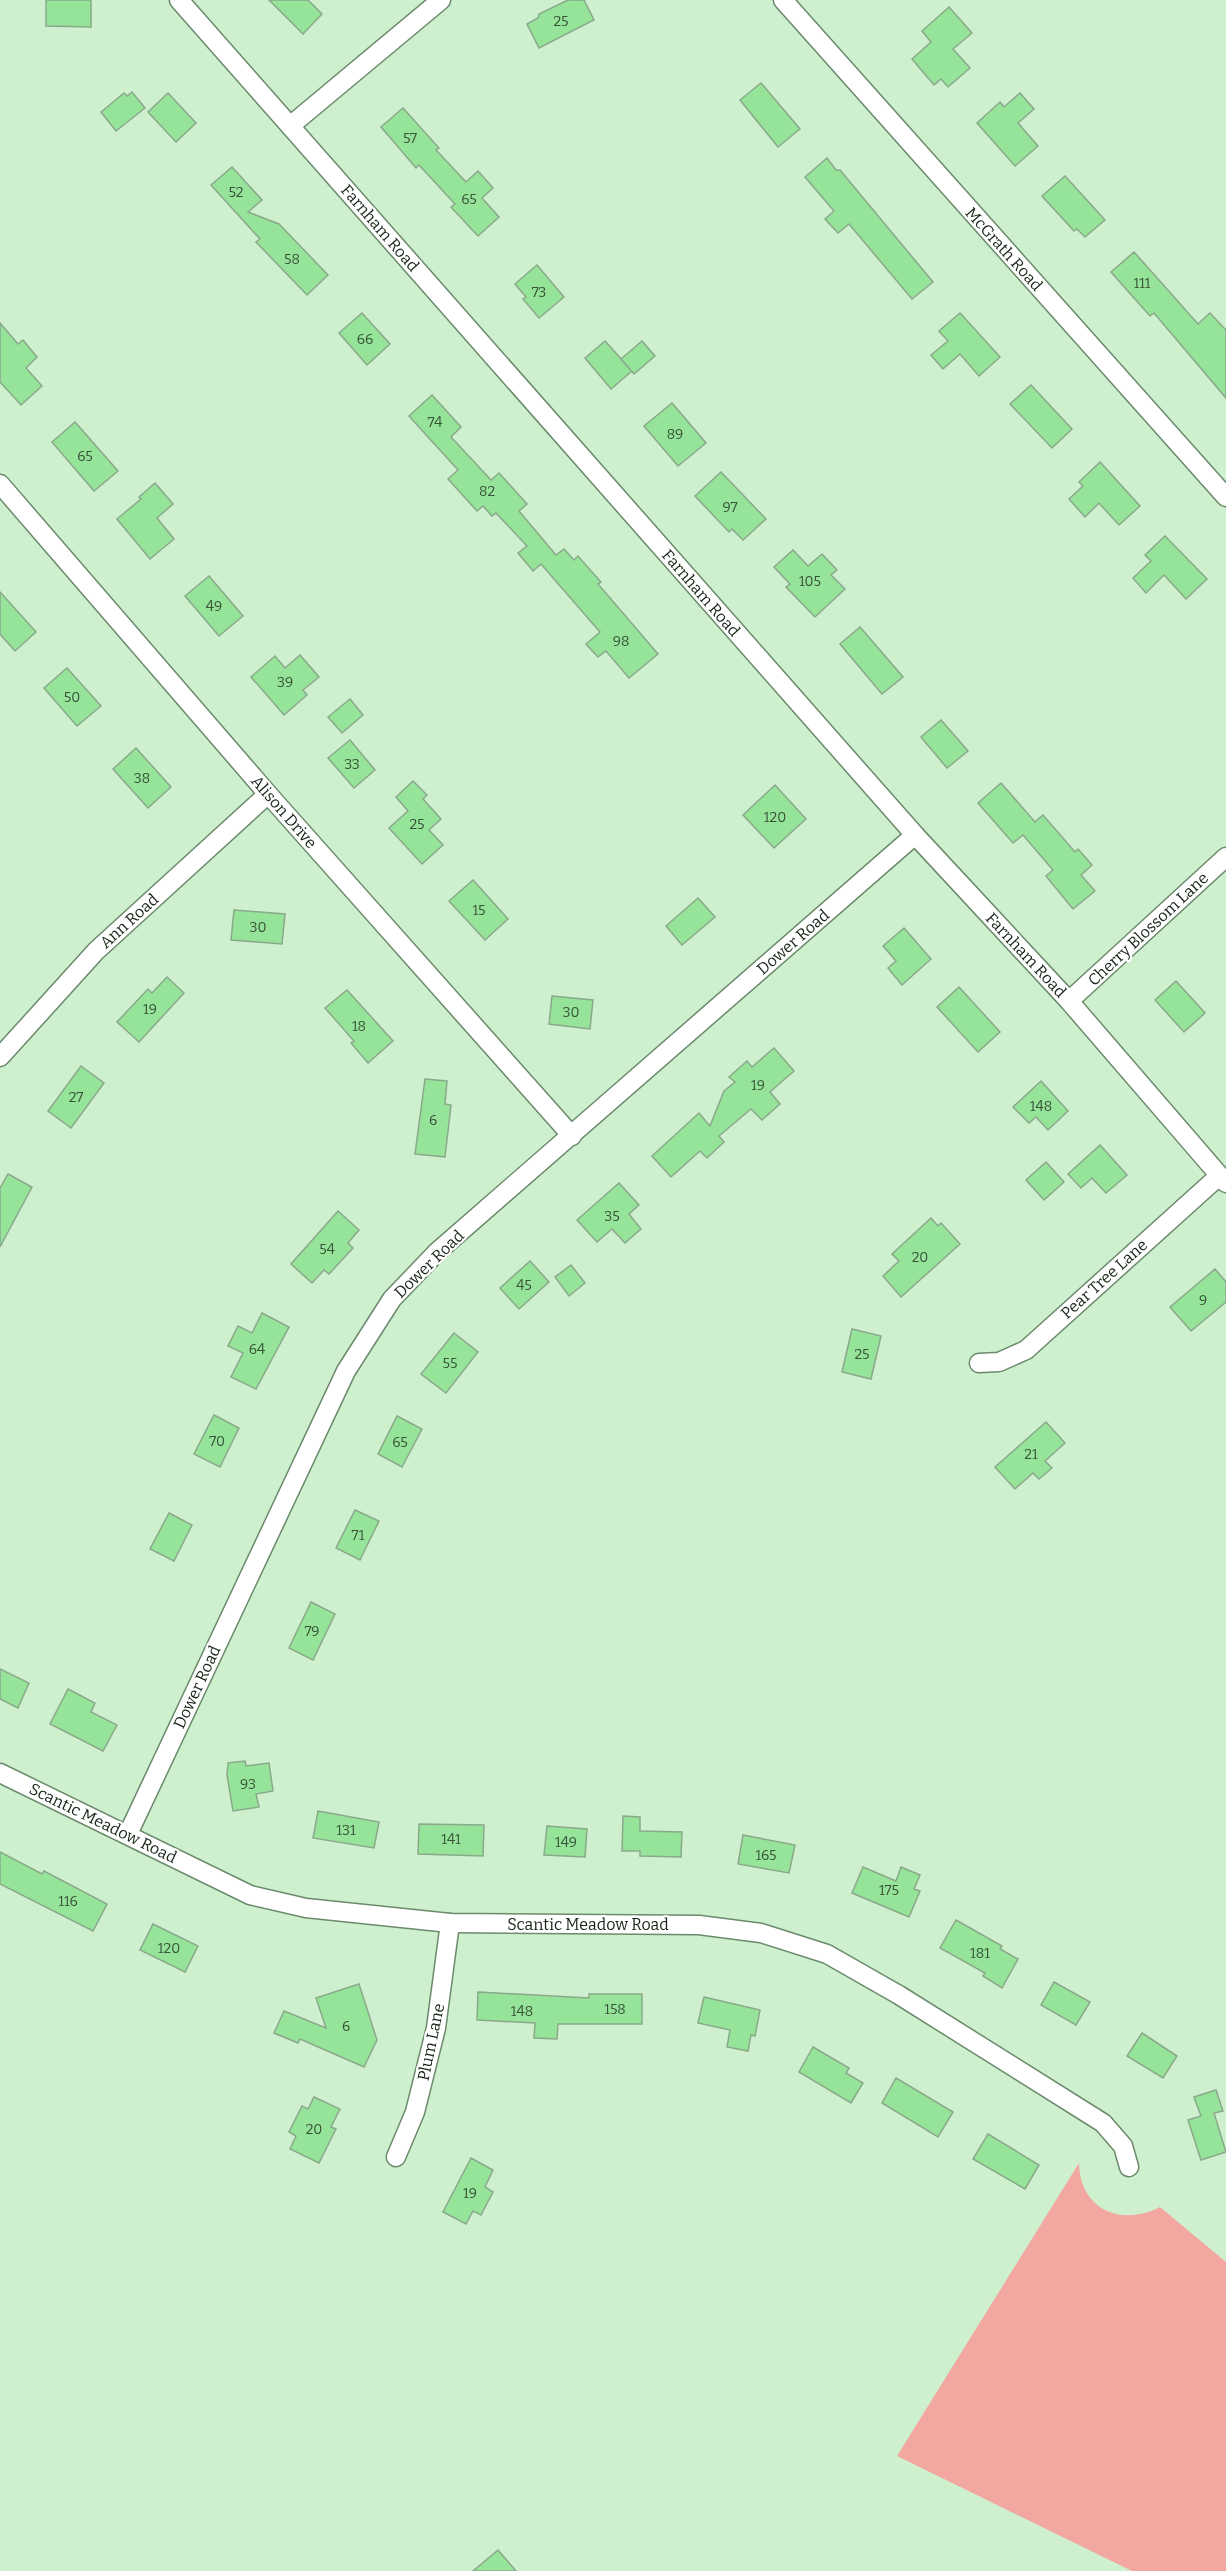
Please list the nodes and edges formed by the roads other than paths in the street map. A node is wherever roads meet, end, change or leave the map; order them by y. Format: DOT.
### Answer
graph roads {
  1 [pos="179,0"];
  2 [pos="441,0"];
  3 [pos="783,0"];
  4 [pos="290,126"];
  5 [pos="0,484"];
  6 [pos="1226,497"];
  7 [pos="268,794"];
  8 [pos="915,835"];
  9 [pos="1226,857"];
  10 [pos="1069,1001"];
  11 [pos="1,1054"];
  12 [pos="572,1136"];
  13 [pos="1223,1179"];
  14 [pos="979,1363"];
  15 [pos="0,1773"];
  16 [pos="128,1834"];
  17 [pos="450,1923"];
  18 [pos="396,2157"];
  19 [pos="1129,2167"];
  1 -- 4 [label="street, Farnham Road"];
  2 -- 4 [label="street"];
  3 -- 6 [label="street, McGrath Road"];
  4 -- 8 [label="street, Farnham Road"];
  5 -- 7 [label="street, Alison Drive"];
  7 -- 11 [label="street, Ann Road"];
  7 -- 12 [label="street, Alison Drive"];
  8 -- 10 [label="street, Farnham Road"];
  8 -- 12 [label="street, Dower Road"];
  9 -- 10 [label="street, Cherry Blossom Lane"];
  10 -- 13 [label="street, Farnham Road"];
  12 -- 16 [label="street, Dower Road"];
  13 -- 14 [label="street, Pear Tree Lane"];
  15 -- 16 [label="street, Scantic Meadow Road"];
  16 -- 17 [label="street, Scantic Meadow Road"];
  17 -- 18 [label="street, Plum Lane"];
  17 -- 19 [label="street, Scantic Meadow Road"];
}
